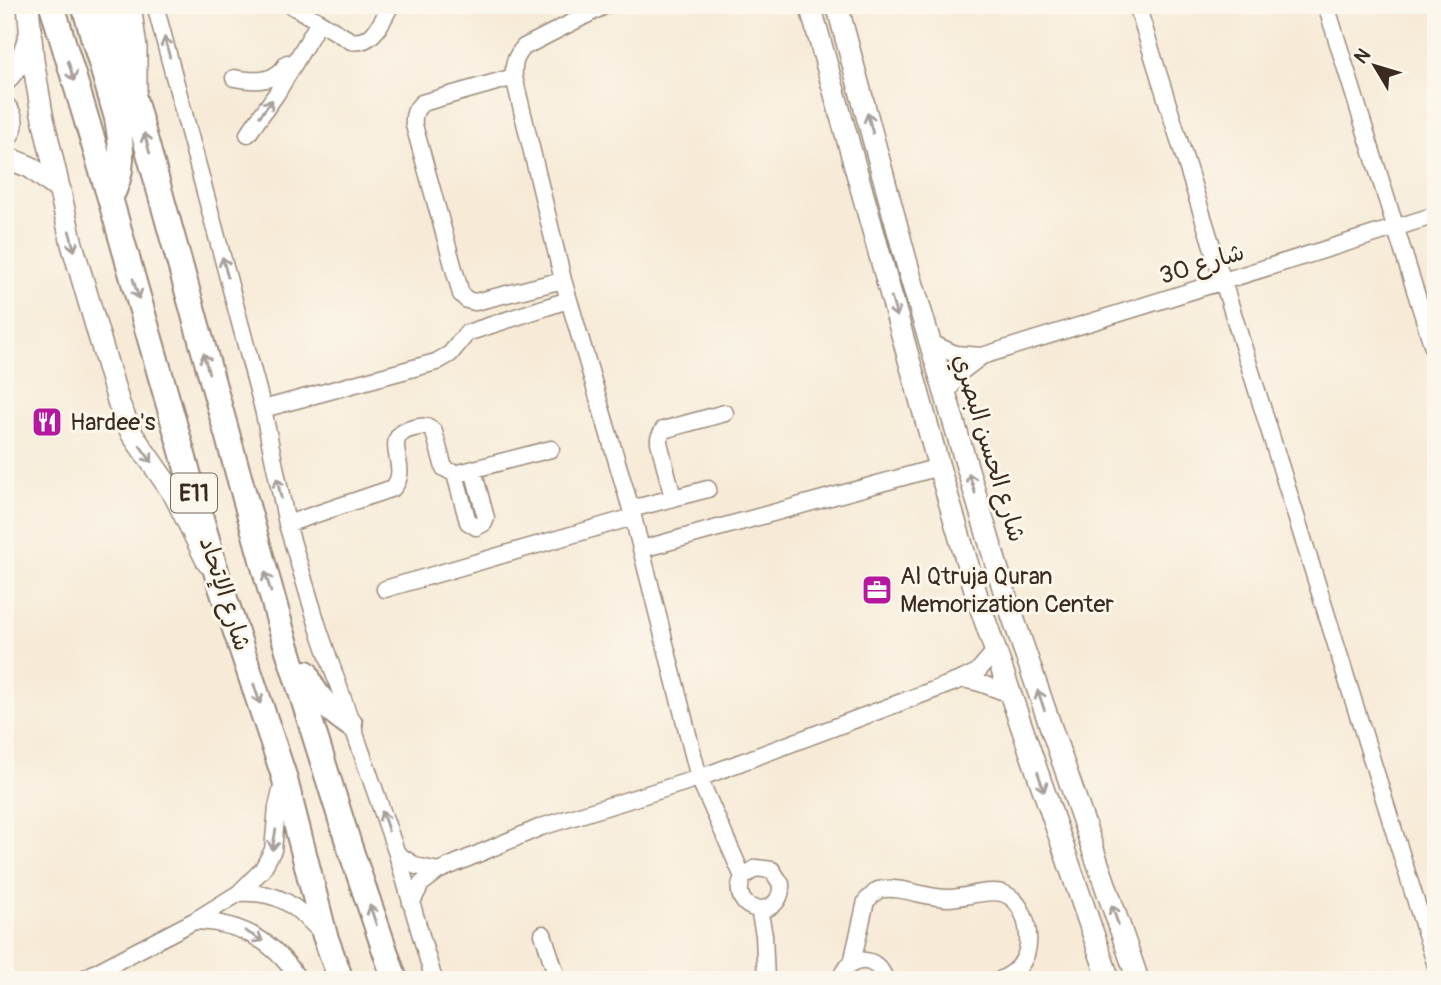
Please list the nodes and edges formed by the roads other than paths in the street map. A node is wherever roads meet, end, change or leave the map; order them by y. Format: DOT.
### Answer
graph roads {
  1 [pos="28,5"];
  2 [pos="52,5"];
  3 [pos="84,5"];
  4 [pos="108,5"];
  5 [pos="131,5"];
  6 [pos="155,5"];
  7 [pos="292,5"];
  8 [pos="325,5"];
  9 [pos="391,5"];
  10 [pos="606,5"];
  11 [pos="810,5"];
  12 [pos="837,5"];
  13 [pos="1137,5"];
  14 [pos="1326,5"];
  15 [pos="316,20"];
  16 [pos="31,32"];
  17 [pos="514,76"];
  18 [pos="234,78"];
  19 [pos="279,79"];
  20 [pos="5,81"];
  21 [pos="135,98"];
  22 [pos="5,107"];
  23 [pos="248,134"];
  24 [pos="5,138"];
  25 [pos="853,154"];
  26 [pos="5,157"];
  27 [pos="60,190"];
  28 [pos="110,198"];
  29 [pos="891,202"];
  30 [pos="1436,215"];
  31 [pos="1395,227"];
  32 [pos="874,234"];
  33 [pos="910,275"];
  34 [pos="562,279"];
  35 [pos="1223,281"];
  36 [pos="568,300"];
  37 [pos="929,342"];
  38 [pos="982,356"];
  39 [pos="1436,357"];
  40 [pos="946,394"];
  41 [pos="262,409"];
  42 [pos="725,414"];
  43 [pos="551,449"];
  44 [pos="939,467"];
  45 [pos="473,470"];
  46 [pos="455,474"];
  47 [pos="708,489"];
  48 [pos="673,498"];
  49 [pos="632,513"];
  50 [pos="287,524"];
  51 [pos="642,549"];
  52 [pos="218,578"];
  53 [pos="385,589"];
  54 [pos="281,628"];
  55 [pos="995,651"];
  56 [pos="963,680"];
  57 [pos="1010,694"];
  58 [pos="350,724"];
  59 [pos="284,776"];
  60 [pos="699,778"];
  61 [pos="397,854"];
  62 [pos="438,870"];
  63 [pos="743,877"];
  64 [pos="239,894"];
  65 [pos="411,904"];
  66 [pos="759,909"];
  67 [pos="194,921"];
  68 [pos="543,934"];
  69 [pos="325,936"];
  70 [pos="852,962"];
  71 [pos="1436,965"];
  72 [pos="81,980"];
  73 [pos="299,980"];
  74 [pos="341,980"];
  75 [pos="395,980"];
  76 [pos="434,980"];
  77 [pos="558,980"];
  78 [pos="766,980"];
  79 [pos="840,980"];
  80 [pos="885,980"];
  81 [pos="1000,980"];
  82 [pos="1109,980"];
  83 [pos="1138,980"];
  1 -- 16 [label="main road"];
  2 -- 28 [label="highway, شارع الإتحاد / E11, one-way"];
  3 -- 28 [label="highway"];
  4 -- 21 [label="highway, شارع الإتحاد / E11"];
  5 -- 21 [label="main road"];
  41 -- 6 [label="street, one-way"];
  7 -- 15 [label="street"];
  8 -- 15 [label="street"];
  9 -- 15 [label="street"];
  10 -- 17 [label="street"];
  11 -- 25 [label="main road, شارع الحسن البصري"];
  29 -- 12 [label="main road, شارع الحسن البصري, one-way"];
  13 -- 35 [label="street"];
  14 -- 31 [label="street"];
  15 -- 19 [label="street"];
  16 -- 20 [label="main road"];
  16 -- 27 [label="main road"];
  17 -- 34 [label="street"];
  17 -- 34 [label="street"];
  18 -- 19 [label="street"];
  23 -- 19 [label="street, one-way"];
  54 -- 21 [label="highway, شارع الإتحاد / E11, one-way"];
  22 -- 24 [label="main road"];
  25 -- 29 [label="main road"];
  25 -- 32 [label="main road, شارع الحسن البصري"];
  26 -- 27 [label="main road"];
  27 -- 52 [label="main road, one-way"];
  28 -- 52 [label="highway, شارع الإتحاد / E11, one-way"];
  29 -- 33 [label="main road, شارع الحسن البصري"];
  30 -- 31 [label="street, شارع 30"];
  31 -- 35 [label="street, شارع 30"];
  31 -- 39 [label="street"];
  32 -- 33 [label="main road"];
  32 -- 44 [label="main road, شارع الحسن البصري, one-way"];
  33 -- 37 [label="main road, شارع الحسن البصري"];
  34 -- 36 [label="street"];
  35 -- 38 [label="street, شارع 30"];
  35 -- 71 [label="street"];
  36 -- 41 [label="street"];
  36 -- 49 [label="street"];
  37 -- 38 [label="street, شارع 30"];
  37 -- 40 [label="main road, شارع الحسن البصري"];
  38 -- 40 [label="street, شارع 30"];
  83 -- 40 [label="main road, شارع الحسن البصري, one-way"];
  50 -- 41 [label="street, one-way"];
  42 -- 48 [label="street"];
  43 -- 45 [label="street"];
  44 -- 51 [label="street"];
  44 -- 55 [label="main road, شارع الحسن البصري"];
  45 -- 46 [label="street"];
  45 -- 46 [label="street"];
  46 -- 50 [label="street"];
  47 -- 48 [label="street"];
  48 -- 49 [label="street"];
  49 -- 51 [label="street"];
  49 -- 53 [label="street"];
  50 -- 58 [label="street"];
  51 -- 60 [label="street"];
  52 -- 59 [label="highway, شارع الإتحاد / E11, one-way"];
  54 -- 58 [label="highway"];
  75 -- 54 [label="highway, شارع الإتحاد / E11, one-way"];
  55 -- 56 [label="street"];
  55 -- 57 [label="main road, شارع الحسن البصري"];
  56 -- 57 [label="street"];
  56 -- 60 [label="street"];
  57 -- 82 [label="main road, شارع الحسن البصري, one-way"];
  61 -- 58 [label="street, one-way"];
  59 -- 64 [label="street, one-way"];
  59 -- 69 [label="highway, شارع الإتحاد / E11"];
  60 -- 62 [label="street"];
  60 -- 63 [label="street"];
  61 -- 62 [label="street"];
  61 -- 65 [label="street"];
  62 -- 65 [label="street"];
  63 -- 66 [label="street"];
  63 -- 66 [label="street"];
  64 -- 67 [label="street"];
  64 -- 69 [label="street"];
  65 -- 76 [label="street"];
  66 -- 78 [label="street"];
  67 -- 72 [label="street"];
  67 -- 73 [label="street, one-way"];
  68 -- 77 [label="street"];
  69 -- 74 [label="highway, شارع الإتحاد / E11"];
  70 -- 79 [label="street"];
  70 -- 80 [label="street"];
  70 -- 81 [label="street"];
}
